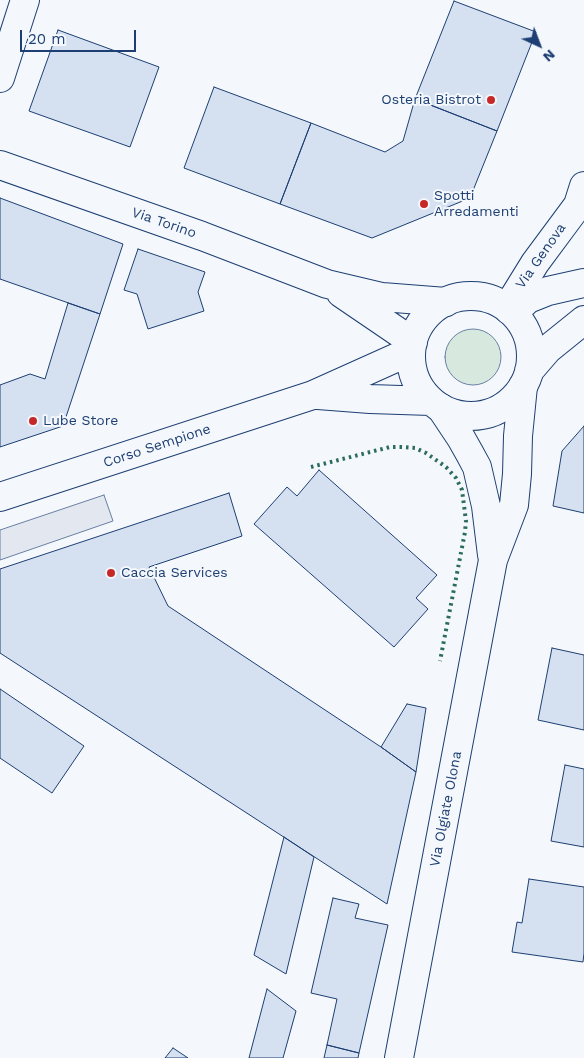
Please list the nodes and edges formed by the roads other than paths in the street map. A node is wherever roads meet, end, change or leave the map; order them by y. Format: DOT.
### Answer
graph roads {
  1 [pos="25,0"];
  2 [pos="0,78"];
  3 [pos="0,166"];
  4 [pos="582,204"];
  5 [pos="584,282"];
  6 [pos="327,284"];
  7 [pos="446,302"];
  8 [pos="511,312"];
  9 [pos="584,320"];
  10 [pos="412,347"];
  11 [pos="526,378"];
  12 [pos="313,395"];
  13 [pos="436,404"];
  14 [pos="0,497"];
  15 [pos="493,560"];
  16 [pos="400,1058"];
  1 -- 2 [label="street"];
  3 -- 6 [label="street, Via Torino"];
  4 -- 8 [label="street, Via Genova"];
  5 -- 8 [label="street"];
  6 -- 7 [label="street, Via Torino"];
  6 -- 10 [label="street, Via Torino"];
  7 -- 8 [label="street"];
  7 -- 10 [label="street"];
  8 -- 11 [label="street"];
  9 -- 11 [label="street, Corso Sempione"];
  10 -- 12 [label="street, Corso Sempione"];
  10 -- 13 [label="street"];
  11 -- 13 [label="street, Corso Sempione"];
  11 -- 15 [label="street, Via Olgiate Olona"];
  12 -- 13 [label="street, Corso Sempione"];
  12 -- 14 [label="street, Corso Sempione"];
  13 -- 15 [label="street, Via Olgiate Olona"];
  15 -- 16 [label="street, Via Olgiate Olona"];
}
